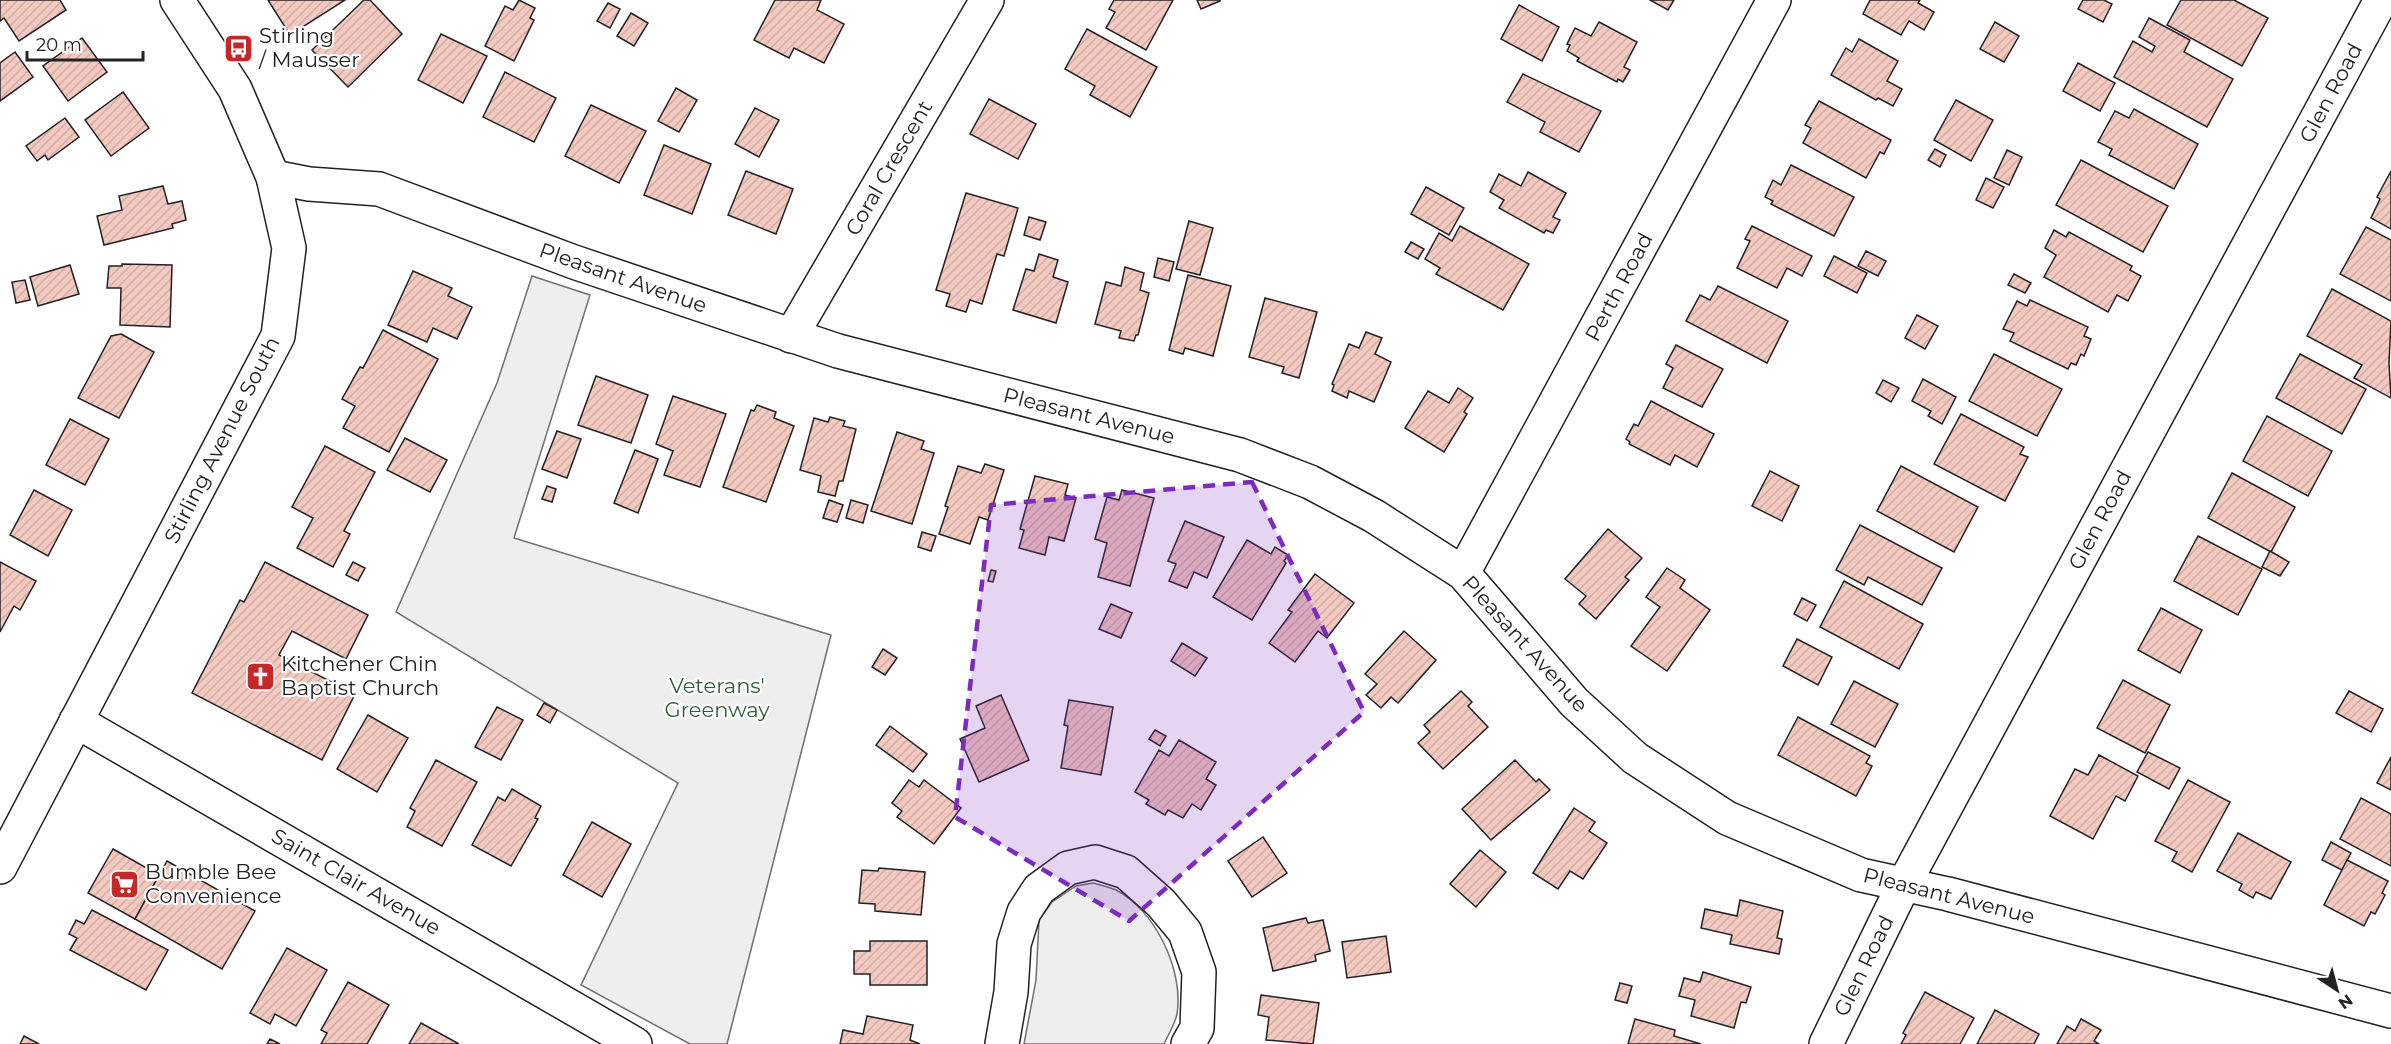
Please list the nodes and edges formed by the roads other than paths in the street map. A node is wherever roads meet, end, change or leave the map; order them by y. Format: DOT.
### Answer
graph roads {
  1 [pos="177,0"];
  2 [pos="987,0"];
  3 [pos="1774,0"];
  4 [pos="2381,0"];
  5 [pos="273,177"];
  6 [pos="791,336"];
  7 [pos="1463,573"];
  8 [pos="76,721"];
  9 [pos="0,867"];
  10 [pos="1904,884"];
  11 [pos="2391,1011"];
  12 [pos="635,1044"];
  13 [pos="1002,1044"];
  14 [pos="1188,1044"];
  15 [pos="1826,1044"];
  1 -- 5 [label="street, Stirling Avenue South"];
  2 -- 6 [label="street, Coral Crescent"];
  3 -- 7 [label="street, Perth Road"];
  4 -- 10 [label="street, Glen Road"];
  5 -- 6 [label="street, Pleasant Avenue"];
  5 -- 8 [label="street, Stirling Avenue South"];
  6 -- 7 [label="street, Pleasant Avenue"];
  7 -- 10 [label="street, Pleasant Avenue"];
  8 -- 9 [label="street, Stirling Avenue South"];
  8 -- 12 [label="street, Saint Clair Avenue"];
  10 -- 11 [label="street, Pleasant Avenue"];
  10 -- 15 [label="street, Glen Road"];
  13 -- 14 [label="street"];
}
